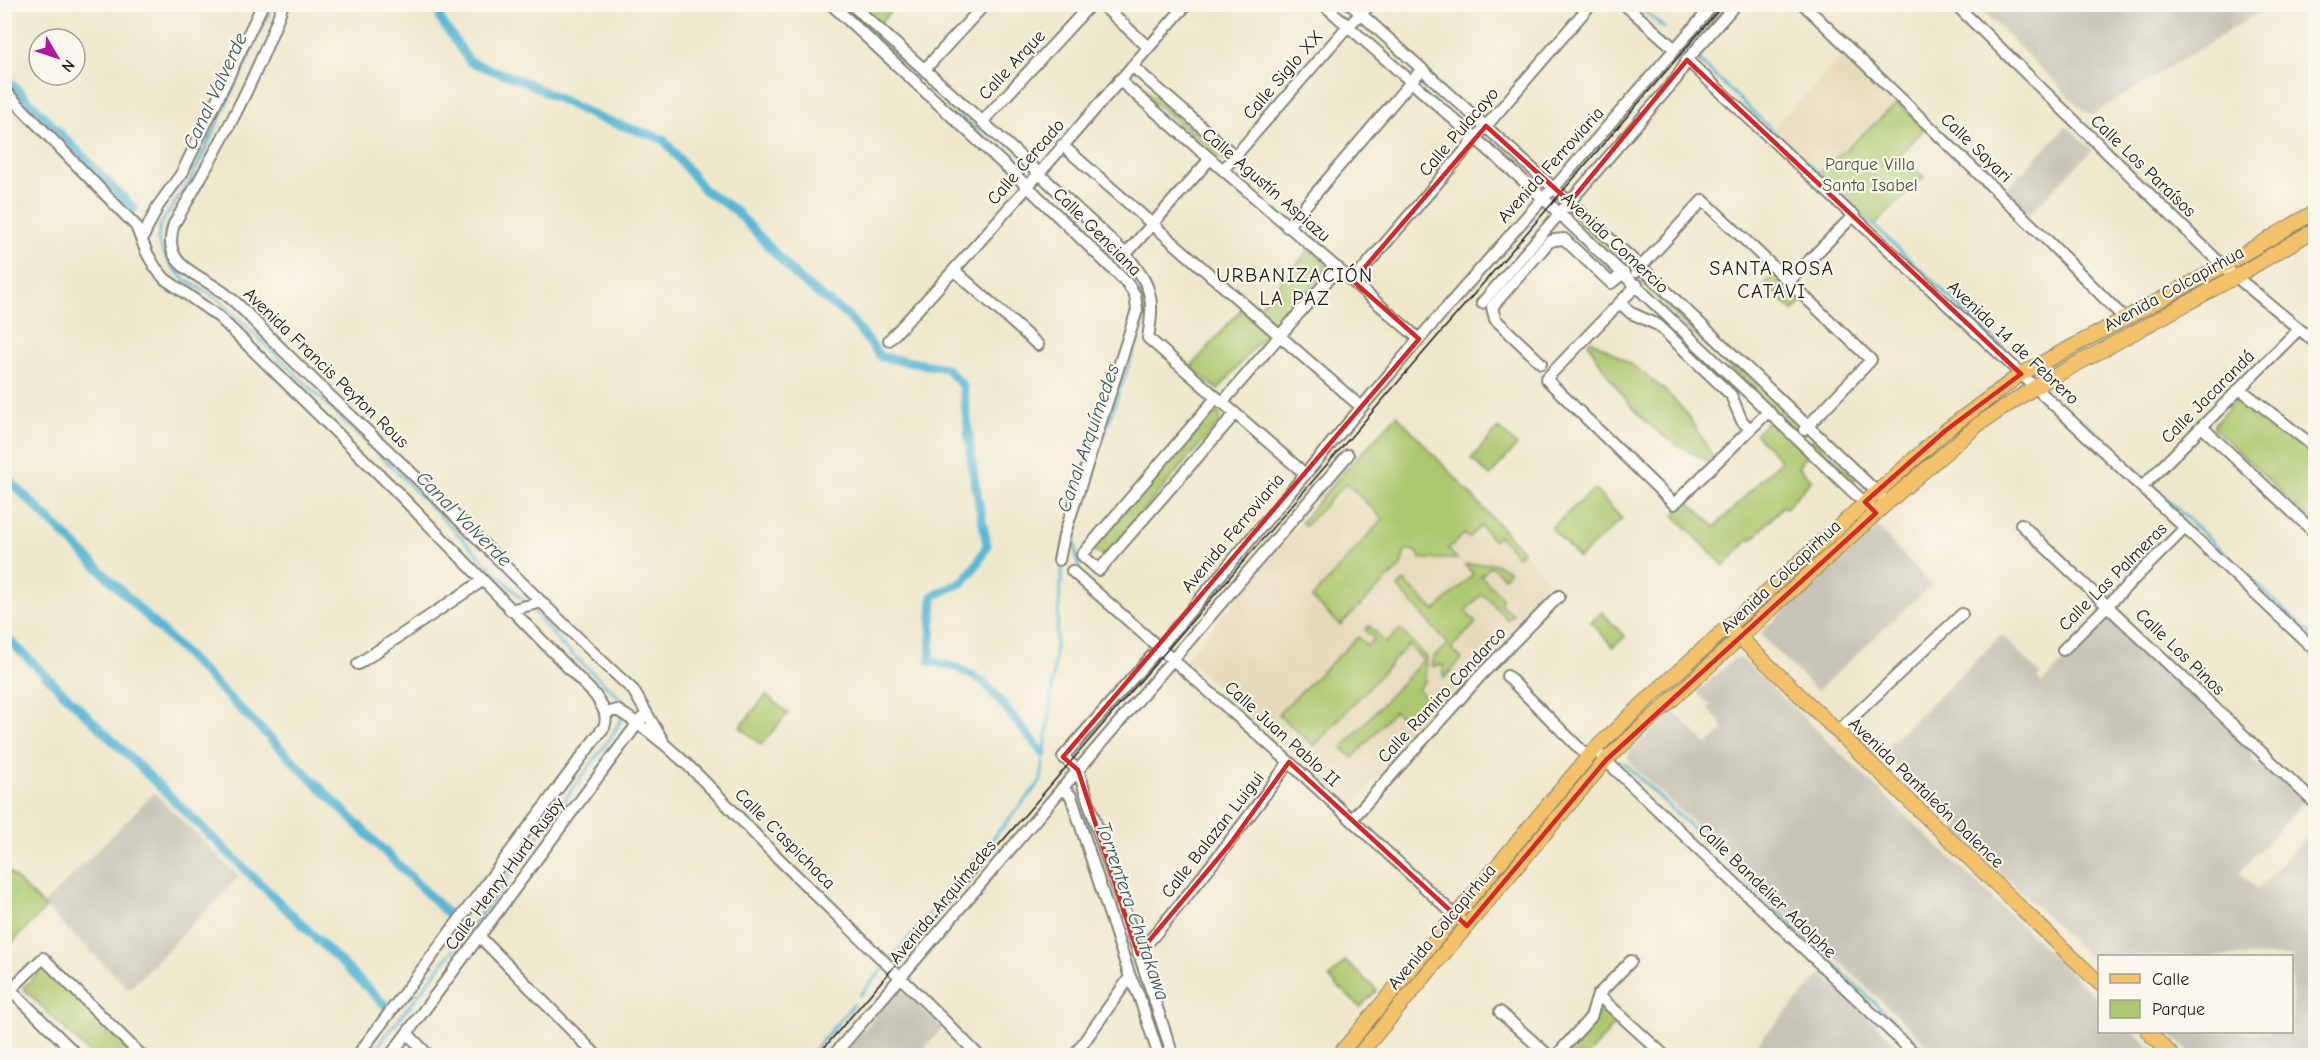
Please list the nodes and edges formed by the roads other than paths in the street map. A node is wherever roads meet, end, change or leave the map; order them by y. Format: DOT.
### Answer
graph roads {
  1 [pos="263,4"];
  2 [pos="283,4"];
  3 [pos="831,4"];
  4 [pos="851,4"];
  5 [pos="1091,4"];
  6 [pos="1101,4"];
  7 [pos="1187,4"];
  8 [pos="1323,4"];
  9 [pos="1350,4"];
  10 [pos="1371,4"];
  11 [pos="1591,4"];
  12 [pos="1624,4"];
  13 [pos="1714,4"];
  14 [pos="1736,4"];
  15 [pos="1803,4"];
  16 [pos="1955,4"];
  17 [pos="984,5"];
  18 [pos="1362,15"];
  19 [pos="1347,27"];
  20 [pos="1148,47"];
  21 [pos="1675,49"];
  22 [pos="1688,60"];
  23 [pos="1132,66"];
  24 [pos="925,69"];
  25 [pos="1422,69"];
  26 [pos="1119,80"];
  27 [pos="1410,82"];
  28 [pos="4,90"];
  29 [pos="982,122"];
  30 [pos="1486,126"];
  31 [pos="1474,138"];
  32 [pos="1062,145"];
  33 [pos="1235,156"];
  34 [pos="1210,159"];
  35 [pos="1223,170"];
  36 [pos="1032,179"];
  37 [pos="1554,188"];
  38 [pos="1543,198"];
  39 [pos="1569,202"];
  40 [pos="2316,211"];
  41 [pos="1558,213"];
  42 [pos="1854,215"];
  43 [pos="1152,225"];
  44 [pos="1287,226"];
  45 [pos="2316,229"];
  46 [pos="142,238"];
  47 [pos="1125,255"];
  48 [pos="2223,266"];
  49 [pos="1641,267"];
  50 [pos="1338,268"];
  51 [pos="956,271"];
  52 [pos="2235,277"];
  53 [pos="1630,279"];
  54 [pos="1353,281"];
  55 [pos="1789,281"];
  56 [pos="1482,303"];
  57 [pos="1620,303"];
  58 [pos="2124,318"];
  59 [pos="2298,330"];
  60 [pos="1279,337"];
  61 [pos="1419,339"];
  62 [pos="889,340"];
  63 [pos="2316,343"];
  64 [pos="1038,345"];
  65 [pos="1541,363"];
  66 [pos="2021,374"];
  67 [pos="2035,387"];
  68 [pos="2240,389"];
  69 [pos="1219,401"];
  70 [pos="1361,407"];
  71 [pos="1769,411"];
  72 [pos="1234,414"];
  73 [pos="1808,426"];
  74 [pos="2202,427"];
  75 [pos="1750,429"];
  76 [pos="1797,438"];
  77 [pos="2316,448"];
  78 [pos="1348,455"];
  79 [pos="1304,474"];
  80 [pos="2142,488"];
  81 [pos="1876,491"];
  82 [pos="1864,502"];
  83 [pos="1887,503"];
  84 [pos="1876,513"];
  85 [pos="2021,524"];
  86 [pos="2186,528"];
  87 [pos="2316,534"];
  88 [pos="1059,560"];
  89 [pos="1072,571"];
  90 [pos="482,581"];
  91 [pos="1559,596"];
  92 [pos="538,603"];
  93 [pos="2107,606"];
  94 [pos="516,608"];
  95 [pos="1962,614"];
  96 [pos="1728,626"];
  97 [pos="1740,639"];
  98 [pos="1159,648"];
  99 [pos="2063,650"];
  100 [pos="2316,651"];
  101 [pos="1173,659"];
  102 [pos="358,664"];
  103 [pos="1507,676"];
  104 [pos="646,711"];
  105 [pos="611,712"];
  106 [pos="633,721"];
  107 [pos="1837,732"];
  108 [pos="663,741"];
  109 [pos="1591,754"];
  110 [pos="1606,760"];
  111 [pos="1289,762"];
  112 [pos="1078,770"];
  113 [pos="1062,788"];
  114 [pos="2316,804"];
  115 [pos="1352,819"];
  116 [pos="1455,916"];
  117 [pos="1467,926"];
  118 [pos="479,936"];
  119 [pos="1138,954"];
  120 [pos="1631,961"];
  121 [pos="902,976"];
  122 [pos="1130,977"];
  123 [pos="2098,982"];
  124 [pos="8,993"];
  125 [pos="1598,995"];
  126 [pos="1500,1012"];
  127 [pos="2149,1033"];
  128 [pos="407,1034"];
  129 [pos="1549,1055"];
  130 [pos="78,1056"];
  131 [pos="142,1056"];
  132 [pos="357,1056"];
  133 [pos="390,1056"];
  134 [pos="429,1056"];
  135 [pos="597,1056"];
  136 [pos="833,1056"];
  137 [pos="979,1056"];
  138 [pos="1074,1056"];
  139 [pos="1159,1056"];
  140 [pos="1173,1056"];
  141 [pos="1338,1056"];
  142 [pos="1358,1056"];
  143 [pos="1665,1056"];
  144 [pos="1917,1056"];
  145 [pos="2174,1056"];
  1 -- 46 [label="street"];
  2 -- 92 [label="street, Avenida Francis Peyton Rous"];
  3 -- 36 [label="street, Calle Genciana"];
  4 -- 24 [label="street, Calle Genciana"];
  5 -- 29 [label="street, Calle Arque"];
  6 -- 20 [label="street"];
  7 -- 20 [label="street, Calle Cercado"];
  8 -- 19 [label="street, Avenida Comercio"];
  9 -- 18 [label="street, Avenida Comercio"];
  10 -- 18 [label="street, Calle Siglo XX"];
  11 -- 30 [label="street, Calle Pulacayo"];
  12 -- 21 [label="street"];
  13 -- 21 [label="street, Avenida Ferroviaria"];
  14 -- 22 [label="street, Avenida Ferroviaria"];
  15 -- 58 [label="street, Calle Sayari"];
  16 -- 48 [label="street, Calle Los Paraísos"];
  17 -- 24 [label="street"];
  18 -- 19 [label="street, Calle Siglo XX"];
  18 -- 25 [label="street, Avenida Comercio"];
  19 -- 27 [label="street, Avenida Comercio"];
  19 -- 33 [label="street, Calle Siglo XX"];
  20 -- 23 [label="street, Calle Cercado"];
  21 -- 37 [label="street, Avenida Ferroviaria"];
  22 -- 39 [label="street, Avenida Ferroviaria"];
  22 -- 42 [label="street, Avenida 14 de Febrero"];
  23 -- 26 [label="street, Calle Cercado"];
  23 -- 33 [label="street, Calle Agustín Aspiazu"];
  24 -- 29 [label="street, Calle Genciana"];
  25 -- 27 [label="street"];
  25 -- 30 [label="street, Avenida Comercio"];
  26 -- 32 [label="street, Calle Cercado"];
  26 -- 34 [label="street, Calle Agustín Aspiazu"];
  27 -- 31 [label="street, Avenida Comercio"];
  27 -- 44 [label="street"];
  28 -- 46 [label="street"];
  29 -- 36 [label="street, Calle Genciana"];
  30 -- 31 [label="street, Calle Pulacayo"];
  30 -- 37 [label="street, Avenida Comercio"];
  31 -- 38 [label="street, Avenida Comercio"];
  31 -- 54 [label="street, Calle Pulacayo"];
  32 -- 36 [label="street, Calle Cercado"];
  32 -- 43 [label="street"];
  33 -- 35 [label="street, Calle Siglo XX"];
  34 -- 35 [label="street, Calle Agustín Aspiazu"];
  34 -- 43 [label="street"];
  35 -- 44 [label="street, Calle Agustín Aspiazu"];
  36 -- 47 [label="street, Calle Genciana"];
  36 -- 51 [label="street, Calle Cercado"];
  36 -- 88 [label="street, Calle Genciana"];
  37 -- 38 [label="street, Avenida Ferroviaria"];
  37 -- 39 [label="street, Avenida Comercio"];
  38 -- 41 [label="street, Avenida Comercio"];
  38 -- 61 [label="street, Avenida Ferroviaria"];
  39 -- 41 [label="street, Avenida Ferroviaria"];
  39 -- 49 [label="street, Avenida Comercio"];
  40 -- 48 [label="main road, Avenida Colcapirhua"];
  41 -- 53 [label="street, Avenida Comercio"];
  41 -- 56 [label="street, Avenida Ferroviaria"];
  42 -- 55 [label="street"];
  42 -- 66 [label="street, Avenida 14 de Febrero"];
  43 -- 47 [label="street"];
  43 -- 60 [label="street"];
  44 -- 50 [label="street, Calle Agustín Aspiazu"];
  45 -- 52 [label="main road, Avenida Colcapirhua"];
  46 -- 90 [label="street"];
  47 -- 69 [label="street, Calle Genciana"];
  48 -- 52 [label="street, Calle Los Paraísos"];
  48 -- 58 [label="main road, Avenida Colcapirhua"];
  49 -- 53 [label="street"];
  49 -- 55 [label="street"];
  49 -- 73 [label="street, Avenida Comercio"];
  50 -- 54 [label="street, Calle Agustín Aspiazu"];
  50 -- 60 [label="street"];
  51 -- 62 [label="street, Calle Cercado"];
  51 -- 64 [label="street"];
  52 -- 59 [label="street, Calle Los Paraísos"];
  52 -- 67 [label="main road, Avenida Colcapirhua"];
  53 -- 57 [label="street"];
  53 -- 65 [label="street"];
  53 -- 71 [label="street, Avenida Comercio"];
  54 -- 61 [label="street, Calle Agustín Aspiazu"];
  55 -- 73 [label="street"];
  57 -- 75 [label="street"];
  57 -- 75 [label="street"];
  58 -- 66 [label="main road, Avenida Colcapirhua"];
  59 -- 63 [label="street, Calle Los Paraísos"];
  59 -- 68 [label="street, Calle Jacarandá"];
  60 -- 69 [label="street"];
  60 -- 70 [label="street"];
  61 -- 70 [label="street, Avenida Ferroviaria"];
  66 -- 67 [label="street, Avenida 14 de Febrero"];
  66 -- 81 [label="main road, Avenida Colcapirhua"];
  67 -- 80 [label="street, Avenida 14 de Febrero"];
  67 -- 83 [label="main road, Avenida Colcapirhua"];
  68 -- 74 [label="street, Calle Jacarandá"];
  68 -- 77 [label="street"];
  69 -- 72 [label="street"];
  69 -- 72 [label="street"];
  70 -- 79 [label="street, Avenida Ferroviaria"];
  71 -- 75 [label="street"];
  71 -- 76 [label="street, Avenida Comercio"];
  72 -- 79 [label="street"];
  73 -- 76 [label="street"];
  73 -- 81 [label="street, Avenida Comercio"];
  74 -- 80 [label="street, Calle Jacarandá"];
  74 -- 87 [label="street"];
  76 -- 82 [label="street, Avenida Comercio"];
  78 -- 101 [label="street, Avenida Ferroviaria"];
  79 -- 98 [label="street, Avenida Ferroviaria"];
  80 -- 86 [label="street, Avenida 14 de Febrero"];
  81 -- 82 [label="main road, Avenida Colcapirhua"];
  81 -- 83 [label="street, Avenida Comercio"];
  82 -- 84 [label="street, Avenida Comercio"];
  82 -- 96 [label="main road, Avenida Colcapirhua"];
  83 -- 84 [label="main road, Avenida Colcapirhua"];
  84 -- 97 [label="main road, Avenida Colcapirhua"];
  85 -- 93 [label="street, Calle Los Pinos"];
  86 -- 93 [label="street, Calle Las Palmeras"];
  86 -- 100 [label="street, Avenida 14 de Febrero"];
  89 -- 98 [label="street, Calle Juan Pablo II"];
  90 -- 94 [label="street"];
  90 -- 102 [label="street"];
  91 -- 115 [label="street, Calle Ramiro Condarco"];
  92 -- 94 [label="street"];
  92 -- 104 [label="street, Avenida Francis Peyton Rous"];
  93 -- 99 [label="street, Calle Las Palmeras"];
  93 -- 114 [label="street, Calle Los Pinos"];
  94 -- 105 [label="street"];
  95 -- 107 [label="street"];
  96 -- 97 [label="main road, Avenida Pantaleón Dalence"];
  96 -- 109 [label="main road, Avenida Colcapirhua"];
  97 -- 107 [label="main road, Avenida Pantaleón Dalence"];
  97 -- 110 [label="main road, Avenida Colcapirhua"];
  98 -- 101 [label="street, Calle Juan Pablo II"];
  98 -- 112 [label="street, Avenida Ferroviaria"];
  101 -- 111 [label="street, Calle Juan Pablo II"];
  101 -- 112 [label="street, Avenida Ferroviaria"];
  103 -- 109 [label="street, Calle Bandelier Adolphe"];
  104 -- 106 [label="street, Calle Henry Hurd Rusby"];
  104 -- 108 [label="street, Calle C'aspichaca"];
  105 -- 106 [label="street, Calle C'aspichaca"];
  105 -- 132 [label="street, Calle Henry Hurd Rusby"];
  106 -- 108 [label="street, Calle C'aspichaca"];
  106 -- 118 [label="street, Calle Henry Hurd Rusby"];
  107 -- 123 [label="main road, Avenida Pantaleón Dalence"];
  108 -- 121 [label="street, Calle C'aspichaca"];
  109 -- 110 [label="street, Calle Bandelier Adolphe"];
  109 -- 116 [label="main road, Avenida Colcapirhua"];
  110 -- 117 [label="main road, Avenida Colcapirhua"];
  110 -- 144 [label="street, Calle Bandelier Adolphe"];
  111 -- 115 [label="street, Calle Juan Pablo II"];
  111 -- 119 [label="street, Calle Balazan Luigui"];
  112 -- 113 [label="street, Avenida Arquímedes"];
  112 -- 119 [label="street"];
  113 -- 121 [label="street, Avenida Arquímedes"];
  113 -- 122 [label="street"];
  115 -- 116 [label="street, Calle Juan Pablo II"];
  116 -- 117 [label="street, Calle Juan Pablo II"];
  116 -- 141 [label="main road, Avenida Colcapirhua"];
  117 -- 142 [label="main road, Avenida Colcapirhua"];
  118 -- 128 [label="street, Calle Henry Hurd Rusby"];
  118 -- 135 [label="street"];
  119 -- 140 [label="street"];
  120 -- 125 [label="street"];
  121 -- 136 [label="street, Avenida Arquímedes"];
  121 -- 137 [label="street, Calle C'aspichaca"];
  122 -- 138 [label="street"];
  122 -- 139 [label="street"];
  124 -- 130 [label="street"];
  124 -- 131 [label="street"];
  125 -- 129 [label="street"];
  125 -- 143 [label="street"];
  126 -- 129 [label="street"];
  127 -- 145 [label="main road"];
  128 -- 133 [label="street, Calle Henry Hurd Rusby"];
  128 -- 134 [label="street"];
}
